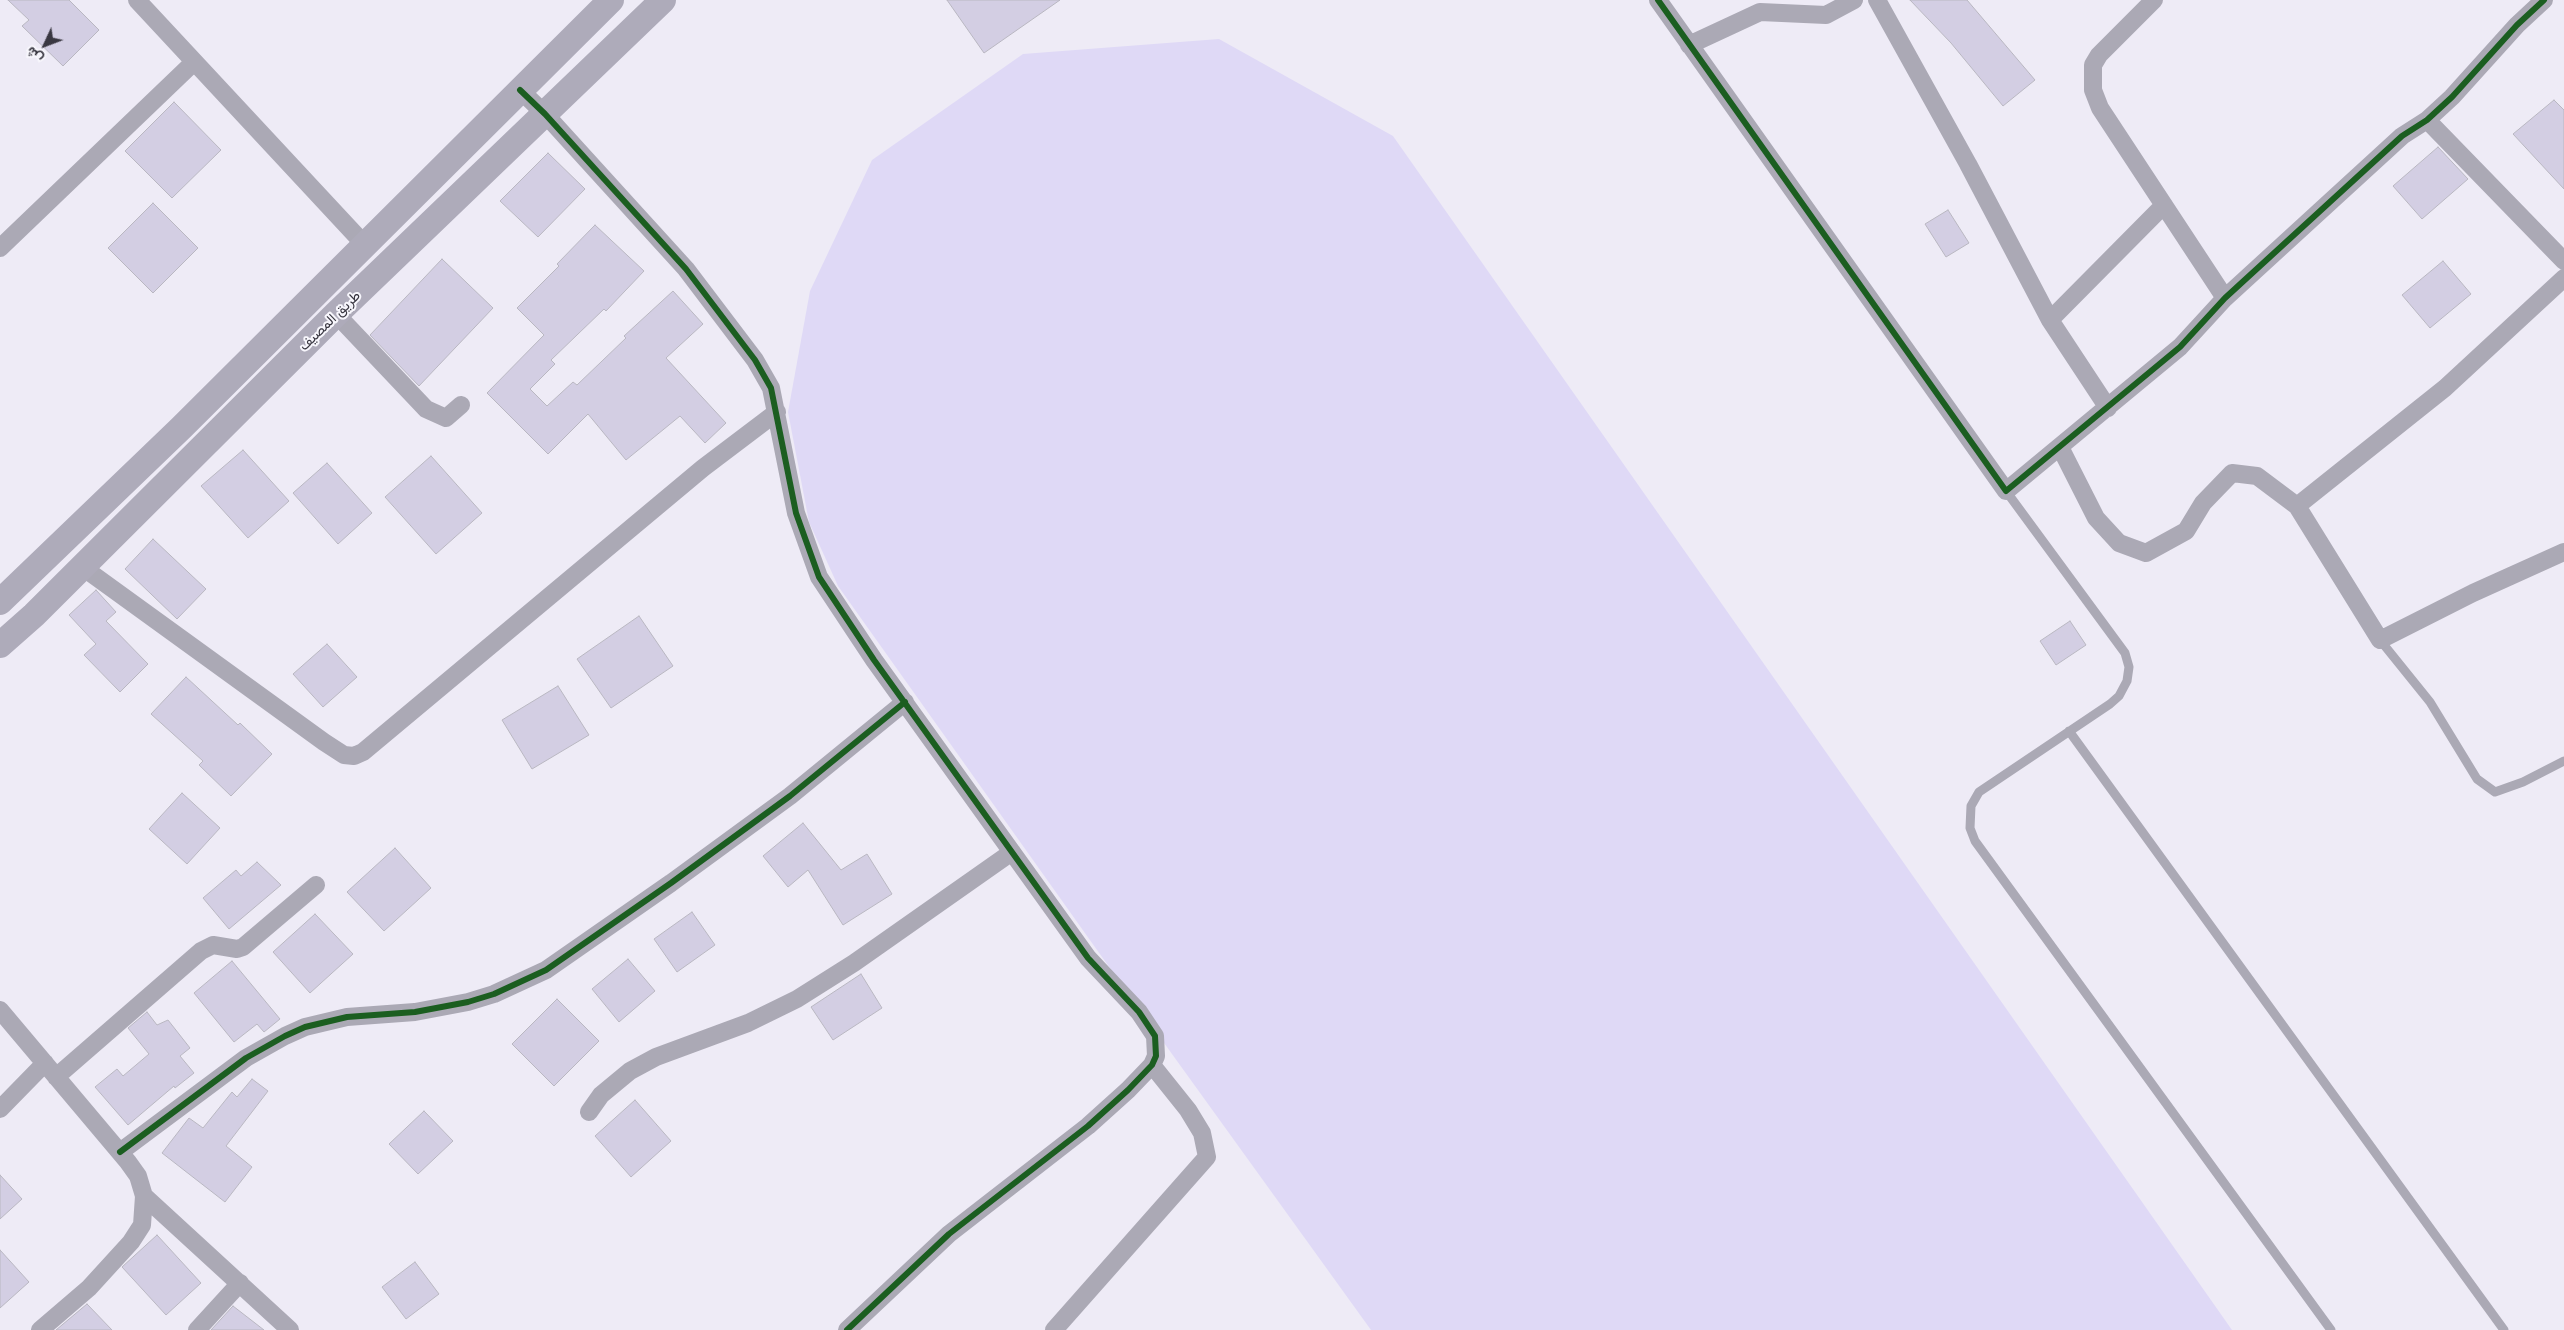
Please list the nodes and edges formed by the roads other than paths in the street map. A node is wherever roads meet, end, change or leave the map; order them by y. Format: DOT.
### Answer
graph roads {
  1 [pos="137,0"];
  2 [pos="611,0"];
  3 [pos="663,0"];
  4 [pos="1658,0"];
  5 [pos="1854,0"];
  6 [pos="1876,0"];
  7 [pos="2154,0"];
  8 [pos="2544,0"];
  9 [pos="1690,45"];
  10 [pos="194,62"];
  11 [pos="520,90"];
  12 [pos="545,114"];
  13 [pos="2427,120"];
  14 [pos="2164,205"];
  15 [pos="364,244"];
  16 [pos="0,248"];
  17 [pos="2564,261"];
  18 [pos="2564,278"];
  19 [pos="2225,298"];
  20 [pos="336,314"];
  21 [pos="2050,320"];
  22 [pos="461,405"];
  23 [pos="2108,408"];
  24 [pos="777,412"];
  25 [pos="2060,447"];
  26 [pos="2006,491"];
  27 [pos="2297,506"];
  28 [pos="2564,552"];
  29 [pos="81,566"];
  30 [pos="0,602"];
  31 [pos="2380,640"];
  32 [pos="0,645"];
  33 [pos="905,702"];
  34 [pos="2069,731"];
  35 [pos="2564,760"];
  36 [pos="1012,852"];
  37 [pos="316,885"];
  38 [pos="0,1010"];
  39 [pos="45,1062"];
  40 [pos="1152,1065"];
  41 [pos="56,1077"];
  42 [pos="0,1109"];
  43 [pos="589,1112"];
  44 [pos="120,1152"];
  45 [pos="144,1196"];
  46 [pos="240,1283"];
  47 [pos="280,1326"];
  48 [pos="40,1330"];
  49 [pos="197,1330"];
  50 [pos="847,1330"];
  51 [pos="1054,1330"];
  52 [pos="2331,1330"];
  53 [pos="2504,1330"];
  1 -- 10 [label="street"];
  2 -- 11 [label="main road"];
  3 -- 12 [label="main road, طريق المصيف"];
  4 -- 9 [label="street"];
  5 -- 9 [label="street"];
  6 -- 21 [label="street"];
  7 -- 14 [label="street"];
  8 -- 13 [label="street"];
  9 -- 26 [label="street"];
  10 -- 15 [label="street"];
  10 -- 16 [label="street"];
  11 -- 12 [label="street"];
  11 -- 15 [label="main road"];
  12 -- 20 [label="main road, طريق المصيف"];
  12 -- 24 [label="street"];
  13 -- 17 [label="street"];
  13 -- 19 [label="street"];
  14 -- 19 [label="street"];
  14 -- 21 [label="street"];
  15 -- 30 [label="main road"];
  18 -- 27 [label="street"];
  19 -- 23 [label="street"];
  20 -- 22 [label="street"];
  20 -- 29 [label="main road, طريق المصيف"];
  21 -- 23 [label="street"];
  23 -- 25 [label="street"];
  24 -- 29 [label="street"];
  24 -- 33 [label="street"];
  25 -- 26 [label="street"];
  25 -- 27 [label="street"];
  26 -- 34 [label="lane"];
  27 -- 31 [label="street"];
  28 -- 31 [label="street"];
  29 -- 32 [label="main road, طريق المصيف"];
  31 -- 35 [label="lane"];
  33 -- 36 [label="street"];
  33 -- 44 [label="street"];
  34 -- 52 [label="lane"];
  34 -- 53 [label="lane"];
  36 -- 40 [label="street"];
  36 -- 43 [label="street"];
  37 -- 41 [label="street"];
  38 -- 39 [label="street"];
  39 -- 41 [label="street"];
  39 -- 42 [label="street"];
  40 -- 50 [label="street"];
  40 -- 51 [label="street"];
  41 -- 44 [label="street"];
  44 -- 45 [label="street"];
  45 -- 46 [label="street"];
  45 -- 48 [label="street"];
  46 -- 47 [label="street"];
  46 -- 49 [label="street"];
}
